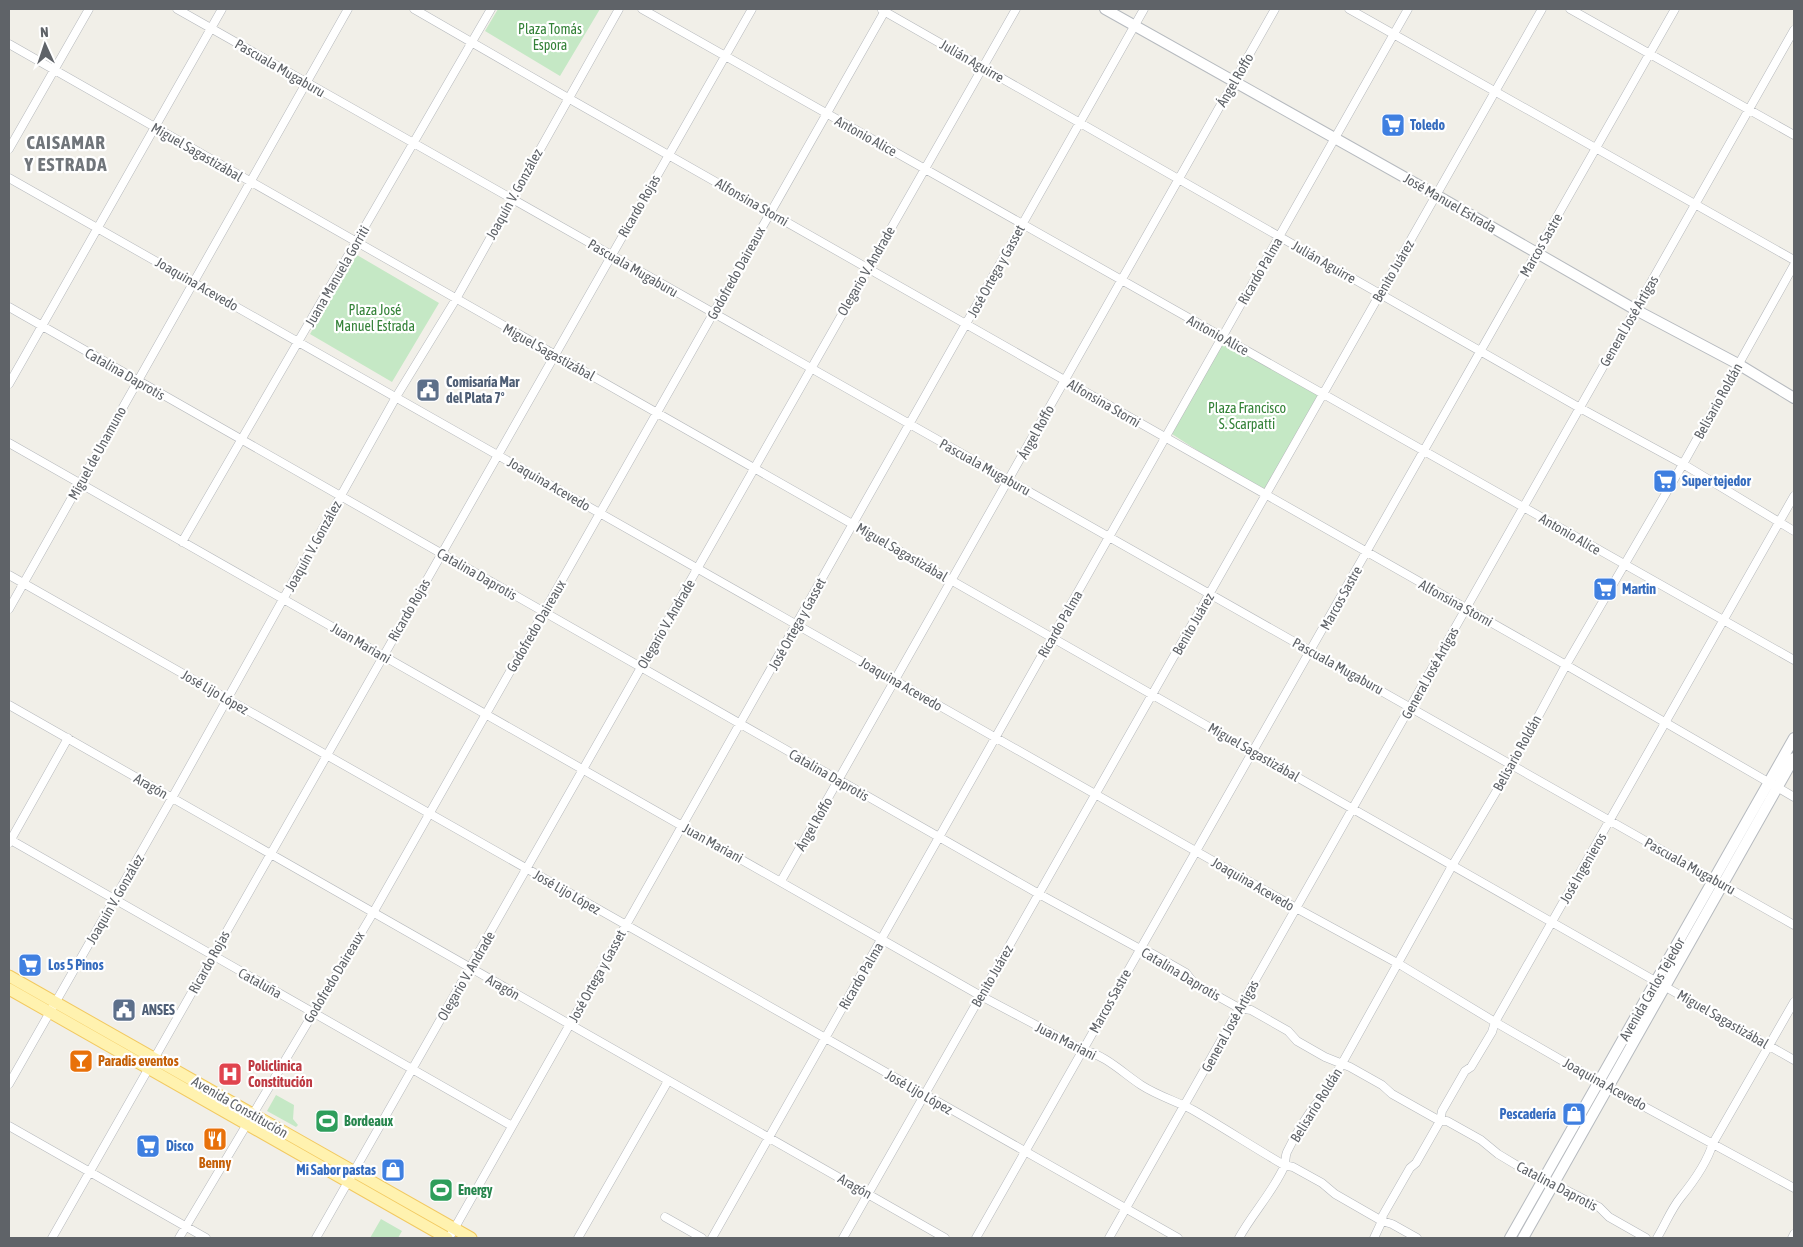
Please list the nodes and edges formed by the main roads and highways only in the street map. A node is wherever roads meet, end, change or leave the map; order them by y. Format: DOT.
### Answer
graph roads {
  1 [pos="1105,9"];
  2 [pos="1794,398"];
  3 [pos="1794,738"];
  4 [pos="1794,758"];
  5 [pos="1774,785"];
  6 [pos="9,976"];
  7 [pos="9,989"];
  8 [pos="52,1007"];
  9 [pos="1604,1084"];
  10 [pos="450,1235"];
  11 [pos="471,1238"];
  12 [pos="1510,1238"];
  13 [pos="1523,1238"];
  1 -- 2 [label="main road, José Manuel Estrada"];
  3 -- 5 [label="main road, Avenida Carlos Tejedor"];
  4 -- 5 [label="main road, Avenida Carlos Tejedor"];
  5 -- 9 [label="main road, Avenida Carlos Tejedor"];
  6 -- 8 [label="main road, Avenida Constitución"];
  7 -- 8 [label="main road, Avenida Constitución"];
  8 -- 10 [label="main road, Avenida Constitución"];
  9 -- 12 [label="main road, Avenida Carlos Tejedor"];
  9 -- 13 [label="main road, Avenida Carlos Tejedor"];
  10 -- 11 [label="main road, Avenida Constitución"];
}
